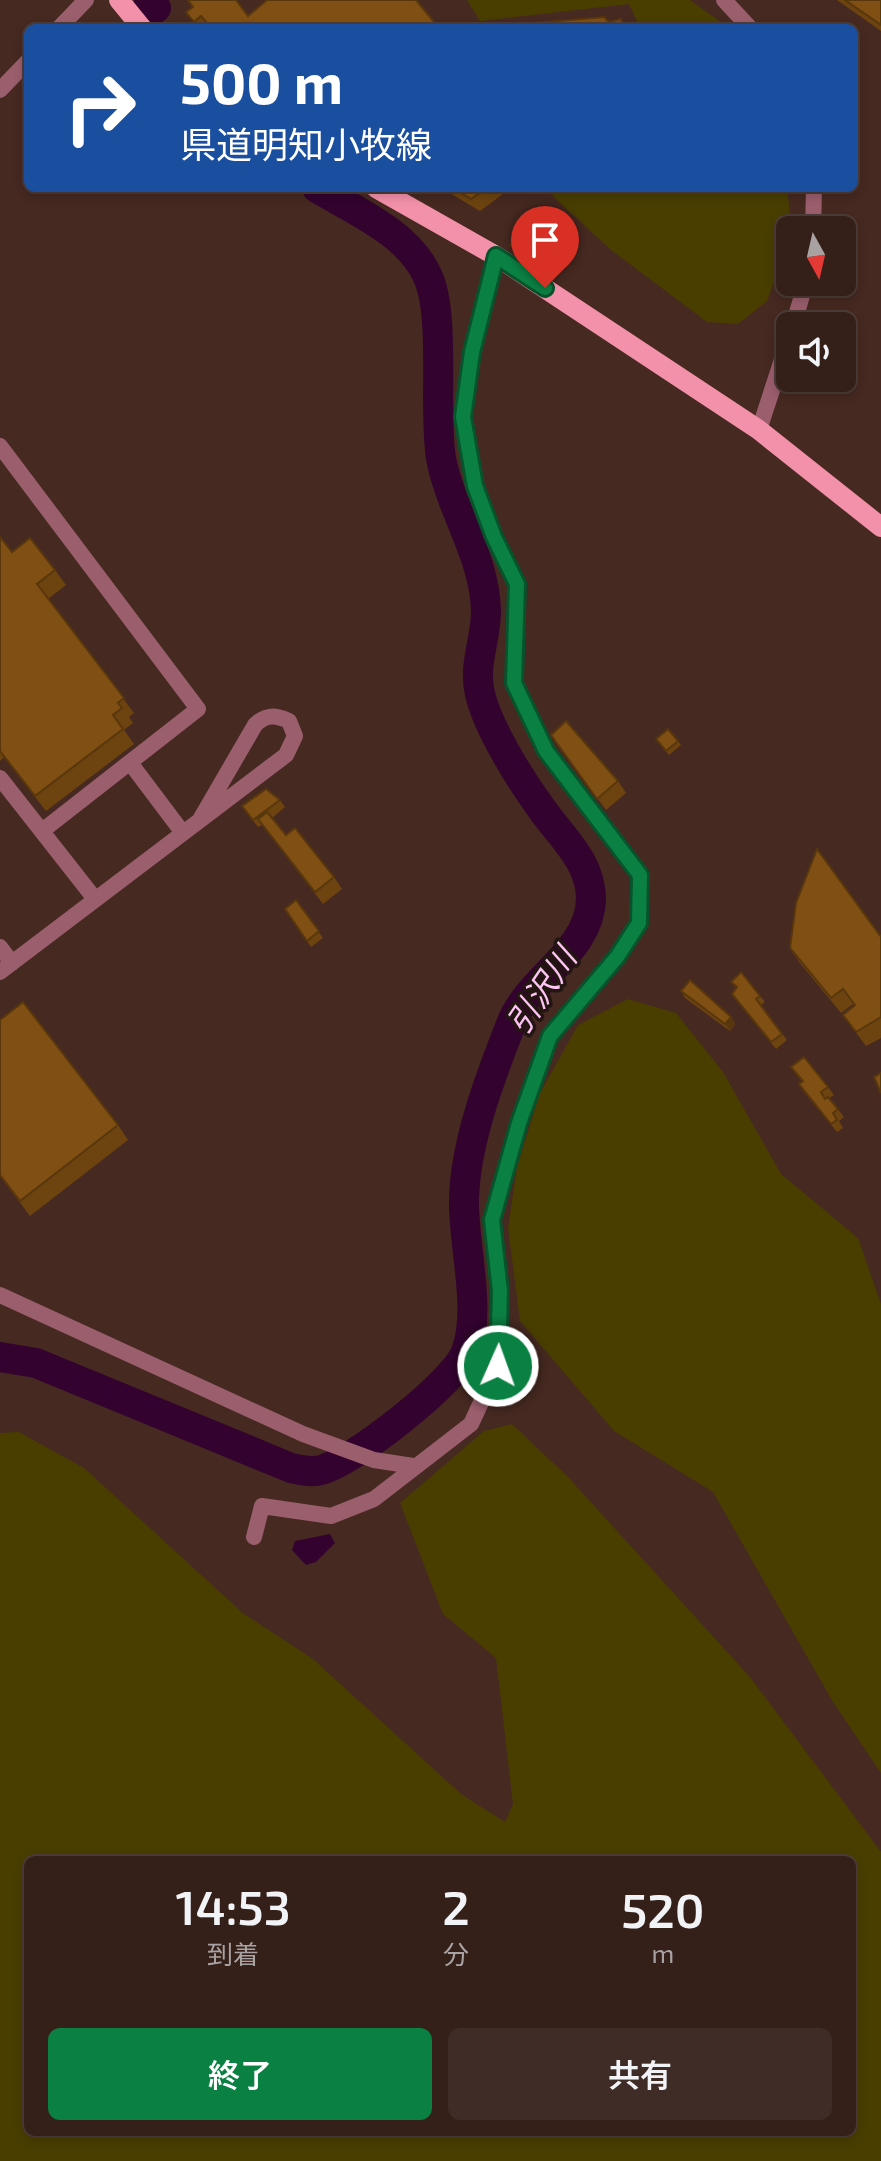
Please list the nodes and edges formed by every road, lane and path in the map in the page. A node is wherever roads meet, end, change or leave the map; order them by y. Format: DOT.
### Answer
graph roads {
  1 [pos="86,0"];
  2 [pos="119,0"];
  3 [pos="724,0"];
  4 [pos="63,24"];
  5 [pos="139,24"];
  6 [pos="746,24"];
  7 [pos="24,65"];
  8 [pos="0,90"];
  9 [pos="383,192"];
  10 [pos="814,192"];
  11 [pos="813,216"];
  12 [pos="496,256"];
  13 [pos="776,378"];
  14 [pos="759,430"];
  15 [pos="0,446"];
  16 [pos="881,527"];
  17 [pos="131,764"];
  18 [pos="0,778"];
  19 [pos="201,818"];
  20 [pos="42,831"];
  21 [pos="183,833"];
  22 [pos="95,899"];
  23 [pos="0,947"];
  24 [pos="6,967"];
  25 [pos="0,1295"];
  26 [pos="413,1466"];
  27 [pos="254,1537"];
  1 -- 4 [label="street"];
  2 -- 5 [label="main road"];
  3 -- 6 [label="street"];
  7 -- 8 [label="street"];
  9 -- 12 [label="main road"];
  10 -- 11 [label="street"];
  12 -- 14 [label="main road"];
  12 -- 26 [label="street"];
  13 -- 14 [label="street"];
  14 -- 16 [label="main road"];
  15 -- 17 [label="street"];
  17 -- 20 [label="street"];
  17 -- 21 [label="street"];
  18 -- 20 [label="street"];
  19 -- 19 [label="street"];
  19 -- 21 [label="street"];
  20 -- 22 [label="street"];
  21 -- 22 [label="street"];
  22 -- 24 [label="street"];
  23 -- 24 [label="street"];
  25 -- 26 [label="street"];
  26 -- 27 [label="street"];
}
